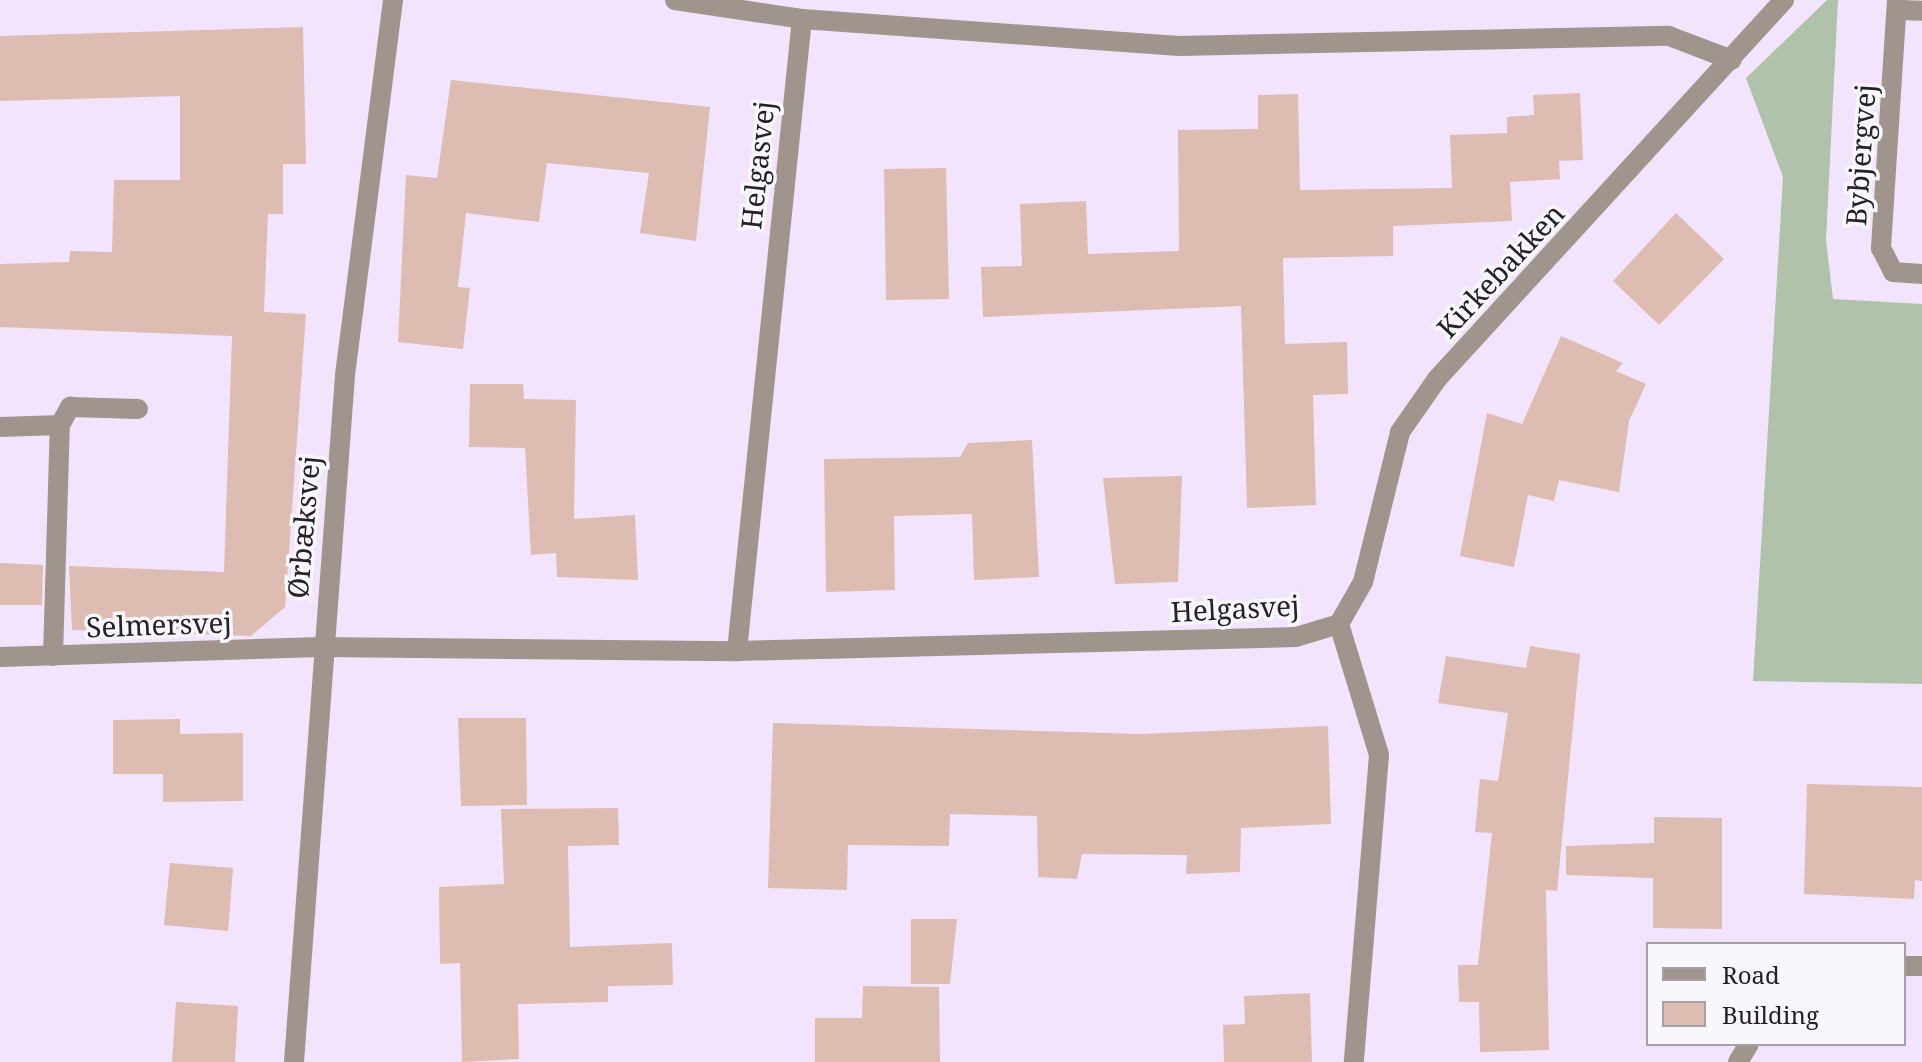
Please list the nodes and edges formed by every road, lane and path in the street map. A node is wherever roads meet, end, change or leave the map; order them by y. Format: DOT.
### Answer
graph roads {
  1 [pos="393,0"];
  2 [pos="675,0"];
  3 [pos="1784,0"];
  4 [pos="1897,5"];
  5 [pos="1922,11"];
  6 [pos="802,19"];
  7 [pos="1732,60"];
  8 [pos="1922,274"];
  9 [pos="138,409"];
  10 [pos="60,425"];
  11 [pos="0,427"];
  12 [pos="1339,624"];
  13 [pos="321,647"];
  14 [pos="737,651"];
  15 [pos="53,656"];
  16 [pos="0,657"];
  17 [pos="294,1062"];
  18 [pos="1354,1062"];
  1 -- 13 [label="street, Ørbæksvej"];
  2 -- 6 [label="street"];
  3 -- 7 [label="street, Kirkebakken"];
  4 -- 5 [label="street, Bybjergvej"];
  4 -- 8 [label="street, Bybjergvej"];
  6 -- 7 [label="street"];
  6 -- 14 [label="street, Helgasvej"];
  7 -- 12 [label="street, Kirkebakken"];
  9 -- 10 [label="street"];
  10 -- 11 [label="street"];
  10 -- 15 [label="street"];
  12 -- 14 [label="street, Helgasvej"];
  12 -- 18 [label="street, Helgasvej"];
  13 -- 14 [label="street, Helgasvej"];
  13 -- 15 [label="street, Selmersvej"];
  13 -- 17 [label="street, Ørbæksvej"];
  15 -- 16 [label="street, Selmersvej"];
}
